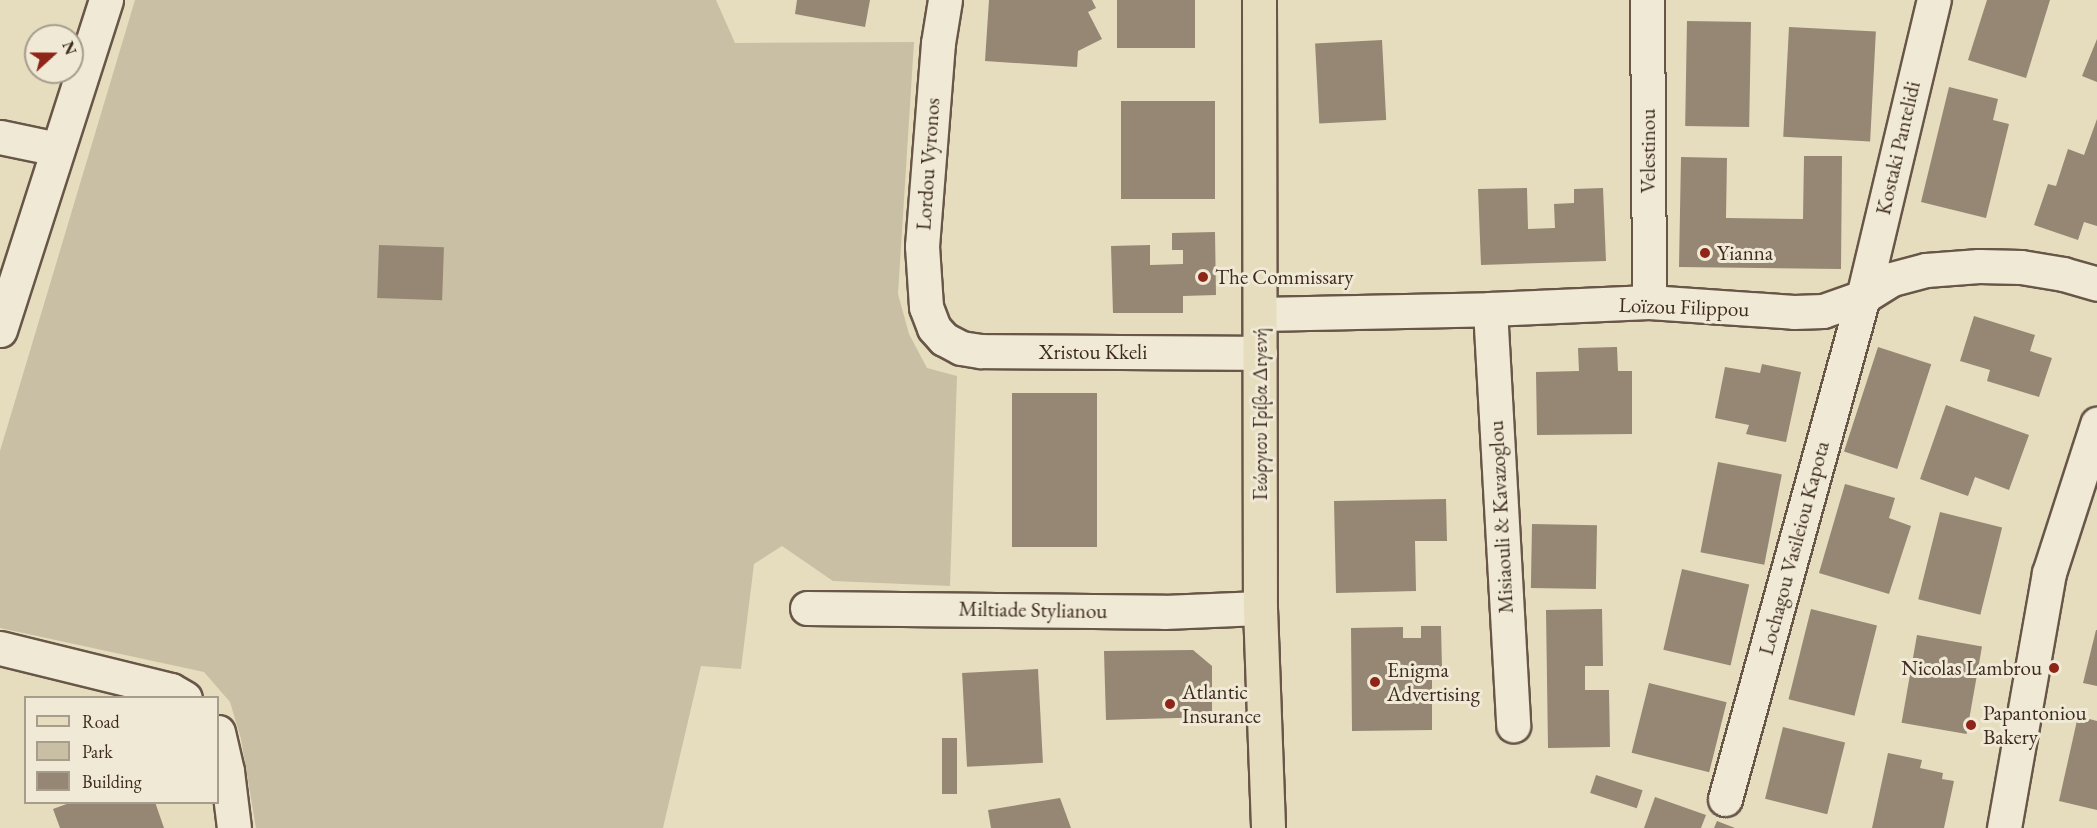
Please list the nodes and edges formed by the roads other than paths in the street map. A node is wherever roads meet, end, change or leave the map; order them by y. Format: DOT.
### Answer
graph roads {
  1 [pos="106,0"];
  2 [pos="945,0"];
  3 [pos="1259,0"];
  4 [pos="1647,0"];
  5 [pos="1934,0"];
  6 [pos="0,137"];
  7 [pos="57,149"];
  8 [pos="2097,284"];
  9 [pos="1863,297"];
  10 [pos="1649,302"];
  11 [pos="1490,309"];
  12 [pos="1260,314"];
  13 [pos="934,328"];
  14 [pos="0,330"];
  15 [pos="1260,353"];
  16 [pos="2097,424"];
  17 [pos="807,608"];
  18 [pos="1260,608"];
  19 [pos="0,648"];
  20 [pos="182,696"];
  21 [pos="1513,724"];
  22 [pos="219,736"];
  23 [pos="1725,799"];
  24 [pos="234,828"];
  25 [pos="1268,828"];
  26 [pos="2004,828"];
  1 -- 7 [label="street"];
  2 -- 13 [label="street, Lordou Vyronos"];
  3 -- 12 [label="main road, Γεώργιου Γρίβα Διγενή"];
  4 -- 10 [label="street, Velestinou"];
  5 -- 9 [label="street, Kostaki Pantelidi"];
  6 -- 7 [label="street"];
  7 -- 14 [label="street"];
  8 -- 9 [label="street, Loïzou Filippou"];
  9 -- 10 [label="street, Loïzou Filippou"];
  9 -- 23 [label="street, Lochagou Vasileiou Kapota"];
  10 -- 11 [label="street, Loïzou Filippou"];
  11 -- 12 [label="street, Loïzou Filippou"];
  11 -- 21 [label="street, Misiaouli & Kavazoglou"];
  12 -- 15 [label="main road, Γεώργιου Γρίβα Διγενή"];
  13 -- 15 [label="street, Xristou Kkeli"];
  15 -- 18 [label="main road, Γεώργιου Γρίβα Διγενή"];
  16 -- 26 [label="street"];
  17 -- 18 [label="street, Miltiade Stylianou"];
  18 -- 25 [label="main road, Γεώργιου Γρίβα Διγενή"];
  19 -- 20 [label="street"];
  22 -- 24 [label="street"];
}
